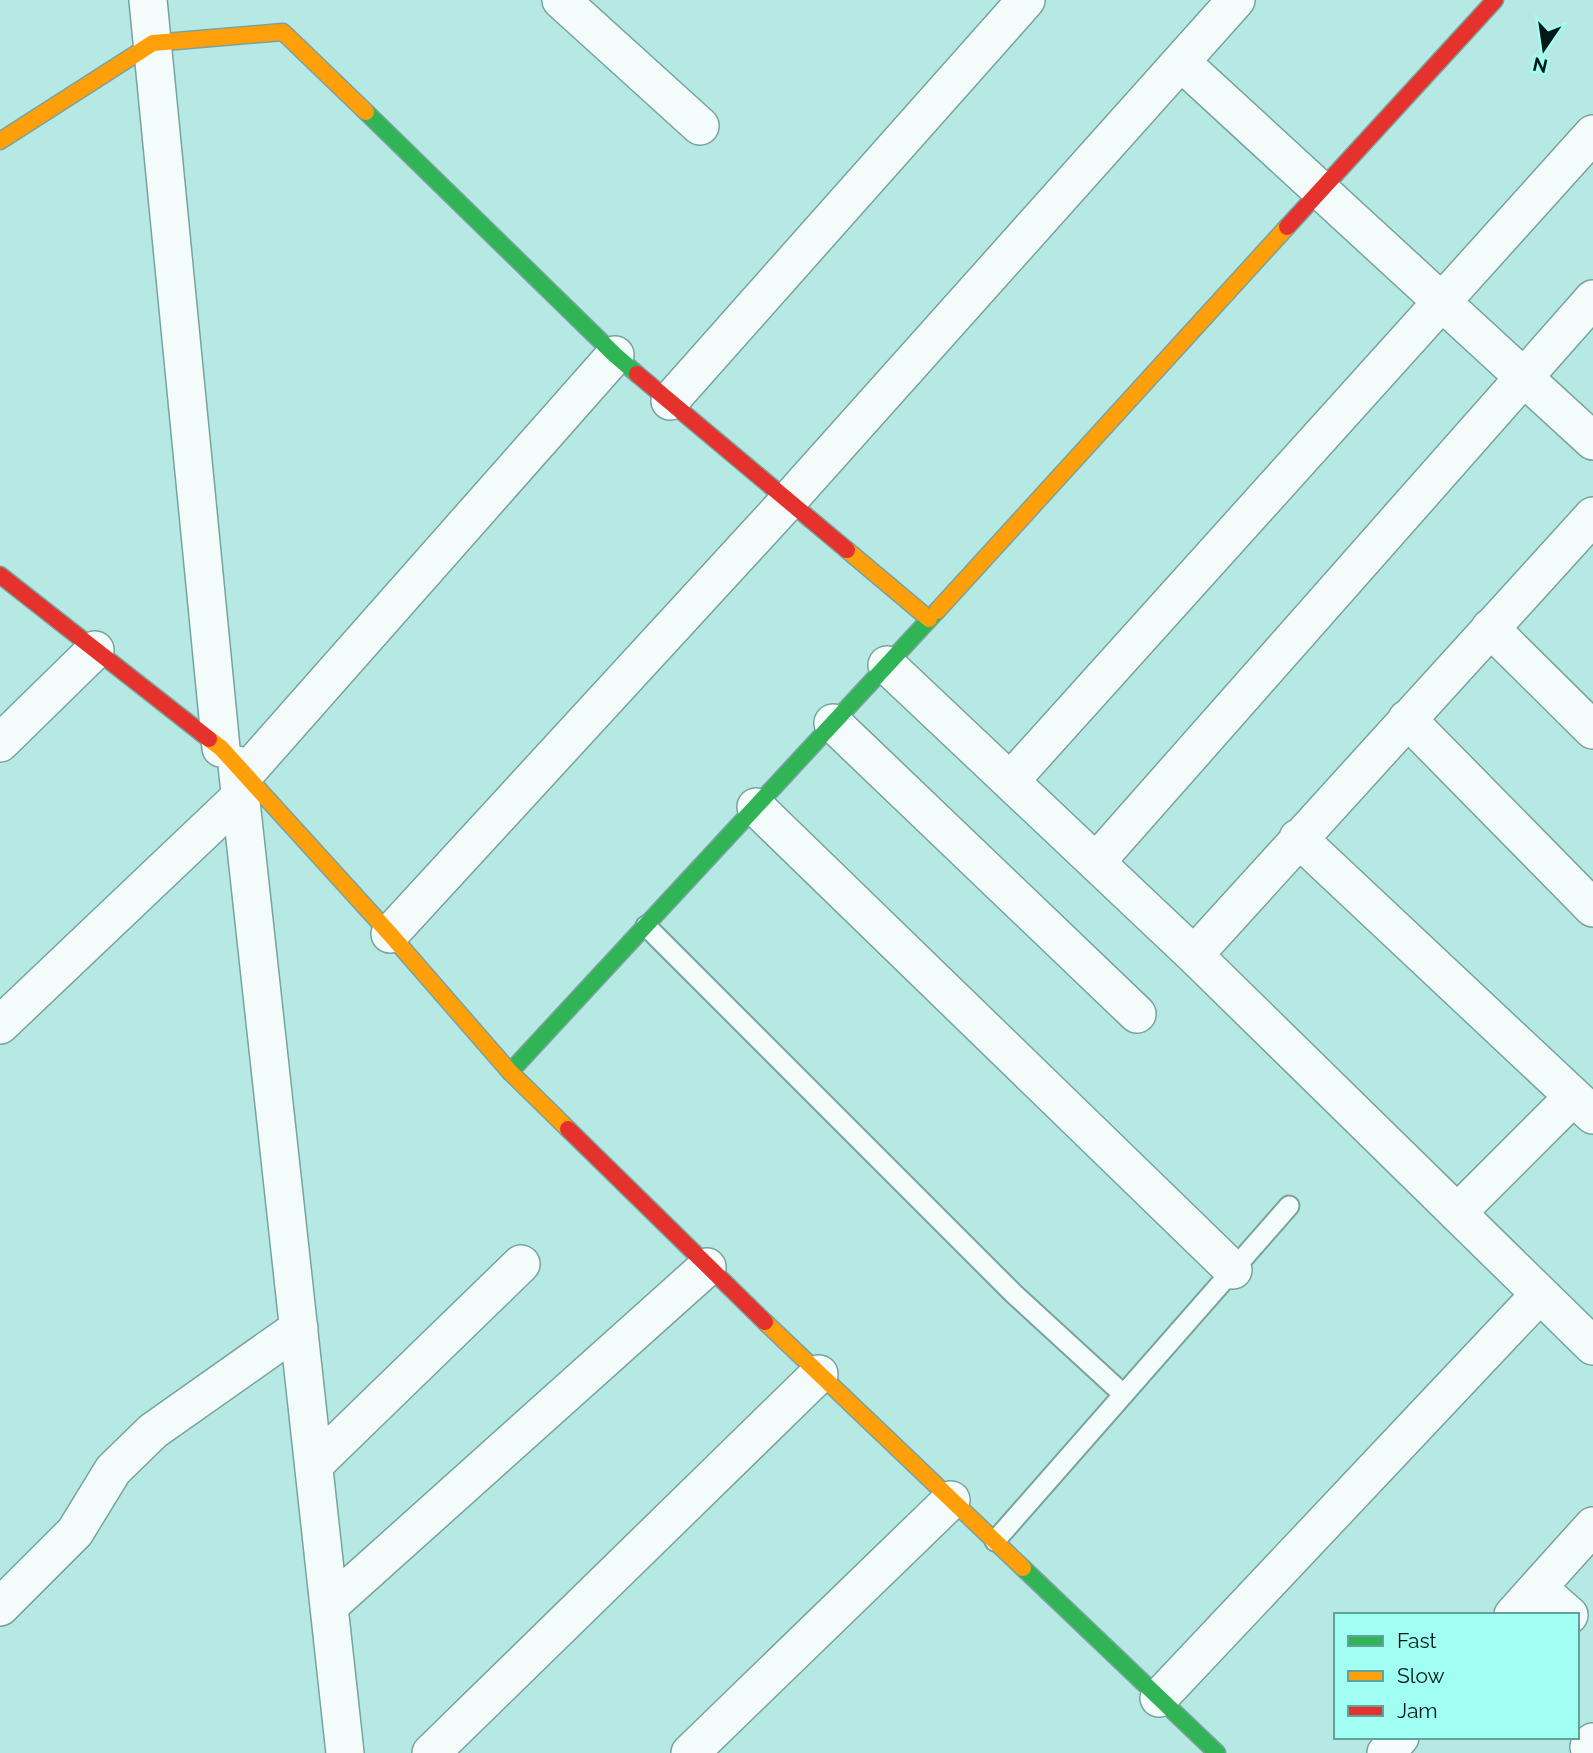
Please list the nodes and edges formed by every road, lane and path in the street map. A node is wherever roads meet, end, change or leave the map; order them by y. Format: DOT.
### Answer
graph roads {
  1 [pos="148,0"];
  2 [pos="561,0"];
  3 [pos="1026,0"];
  4 [pos="1236,0"];
  5 [pos="1495,0"];
  6 [pos="153,43"];
  7 [pos="1181,62"];
  8 [pos="700,127"];
  9 [pos="1593,134"];
  10 [pos="0,141"];
  11 [pos="1321,191"];
  12 [pos="1593,299"];
  13 [pos="1442,302"];
  14 [pos="615,355"];
  15 [pos="1524,377"];
  16 [pos="670,401"];
  17 [pos="1593,441"];
  18 [pos="789,500"];
  19 [pos="1593,516"];
  20 [pos="0,575"];
  21 [pos="929,619"];
  22 [pos="1490,628"];
  23 [pos="95,650"];
  24 [pos="887,665"];
  25 [pos="1407,719"];
  26 [pos="833,723"];
  27 [pos="1593,730"];
  28 [pos="0,743"];
  29 [pos="236,771"];
  30 [pos="1010,781"];
  31 [pos="756,807"];
  32 [pos="1298,838"];
  33 [pos="1096,862"];
  34 [pos="1593,908"];
  35 [pos="646,926"];
  36 [pos="390,934"];
  37 [pos="1194,955"];
  38 [pos="1137,1014"];
  39 [pos="0,1025"];
  40 [pos="510,1072"];
  41 [pos="1583,1106"];
  42 [pos="1289,1206"];
  43 [pos="1457,1213"];
  44 [pos="521,1264"];
  45 [pos="707,1267"];
  46 [pos="1233,1270"];
  47 [pos="1541,1294"];
  48 [pos="299,1328"];
  49 [pos="1593,1346"];
  50 [pos="819,1374"];
  51 [pos="1123,1394"];
  52 [pos="314,1465"];
  53 [pos="951,1500"];
  54 [pos="1593,1526"];
  55 [pos="995,1541"];
  56 [pos="1538,1588"];
  57 [pos="329,1605"];
  58 [pos="0,1608"];
  59 [pos="1515,1613"];
  60 [pos="1567,1613"];
  61 [pos="1579,1624"];
  62 [pos="1593,1635"];
  63 [pos="1159,1698"];
  64 [pos="1398,1739"];
  65 [pos="1593,1742"];
  66 [pos="1205,1749"];
  67 [pos="1593,1752"];
  68 [pos="345,1753"];
  69 [pos="431,1753"];
  70 [pos="690,1753"];
  71 [pos="1386,1753"];
  1 -- 6 [label="street"];
  2 -- 8 [label="street"];
  3 -- 16 [label="street"];
  4 -- 7 [label="street"];
  5 -- 11 [label="street"];
  6 -- 10 [label="street"];
  6 -- 14 [label="street"];
  6 -- 29 [label="street"];
  7 -- 11 [label="street"];
  7 -- 18 [label="street"];
  9 -- 13 [label="street"];
  11 -- 13 [label="street"];
  11 -- 21 [label="street"];
  12 -- 15 [label="street"];
  13 -- 15 [label="street"];
  13 -- 30 [label="street"];
  14 -- 16 [label="street"];
  14 -- 29 [label="street"];
  15 -- 17 [label="street"];
  15 -- 33 [label="street"];
  16 -- 18 [label="street"];
  18 -- 21 [label="street"];
  18 -- 36 [label="street"];
  19 -- 22 [label="street"];
  20 -- 23 [label="street"];
  21 -- 24 [label="street"];
  22 -- 25 [label="street"];
  22 -- 27 [label="street"];
  23 -- 28 [label="street"];
  23 -- 29 [label="street"];
  24 -- 26 [label="street"];
  24 -- 30 [label="street"];
  25 -- 32 [label="street"];
  25 -- 34 [label="street"];
  26 -- 31 [label="street"];
  26 -- 38 [label="street"];
  29 -- 36 [label="street"];
  29 -- 39 [label="street"];
  29 -- 48 [label="street"];
  30 -- 33 [label="street"];
  31 -- 35 [label="street"];
  31 -- 46 [label="street"];
  32 -- 37 [label="street"];
  32 -- 41 [label="street"];
  33 -- 37 [label="street"];
  35 -- 40 [label="street"];
  35 -- 51 [label="lane"];
  36 -- 40 [label="street"];
  37 -- 43 [label="street"];
  40 -- 45 [label="street"];
  41 -- 43 [label="street"];
  42 -- 46 [label="lane"];
  43 -- 47 [label="street"];
  44 -- 52 [label="street"];
  45 -- 50 [label="street"];
  45 -- 57 [label="street"];
  46 -- 51 [label="lane"];
  47 -- 49 [label="street"];
  47 -- 63 [label="street"];
  48 -- 52 [label="street"];
  48 -- 58 [label="street"];
  50 -- 53 [label="street"];
  50 -- 69 [label="street"];
  51 -- 55 [label="lane"];
  52 -- 57 [label="street"];
  53 -- 55 [label="street"];
  53 -- 70 [label="street"];
  54 -- 56 [label="street"];
  55 -- 63 [label="street"];
  56 -- 59 [label="street"];
  56 -- 60 [label="street"];
  57 -- 68 [label="street"];
  61 -- 62 [label="street"];
  63 -- 66 [label="street"];
  64 -- 71 [label="street"];
  65 -- 67 [label="street"];
}
